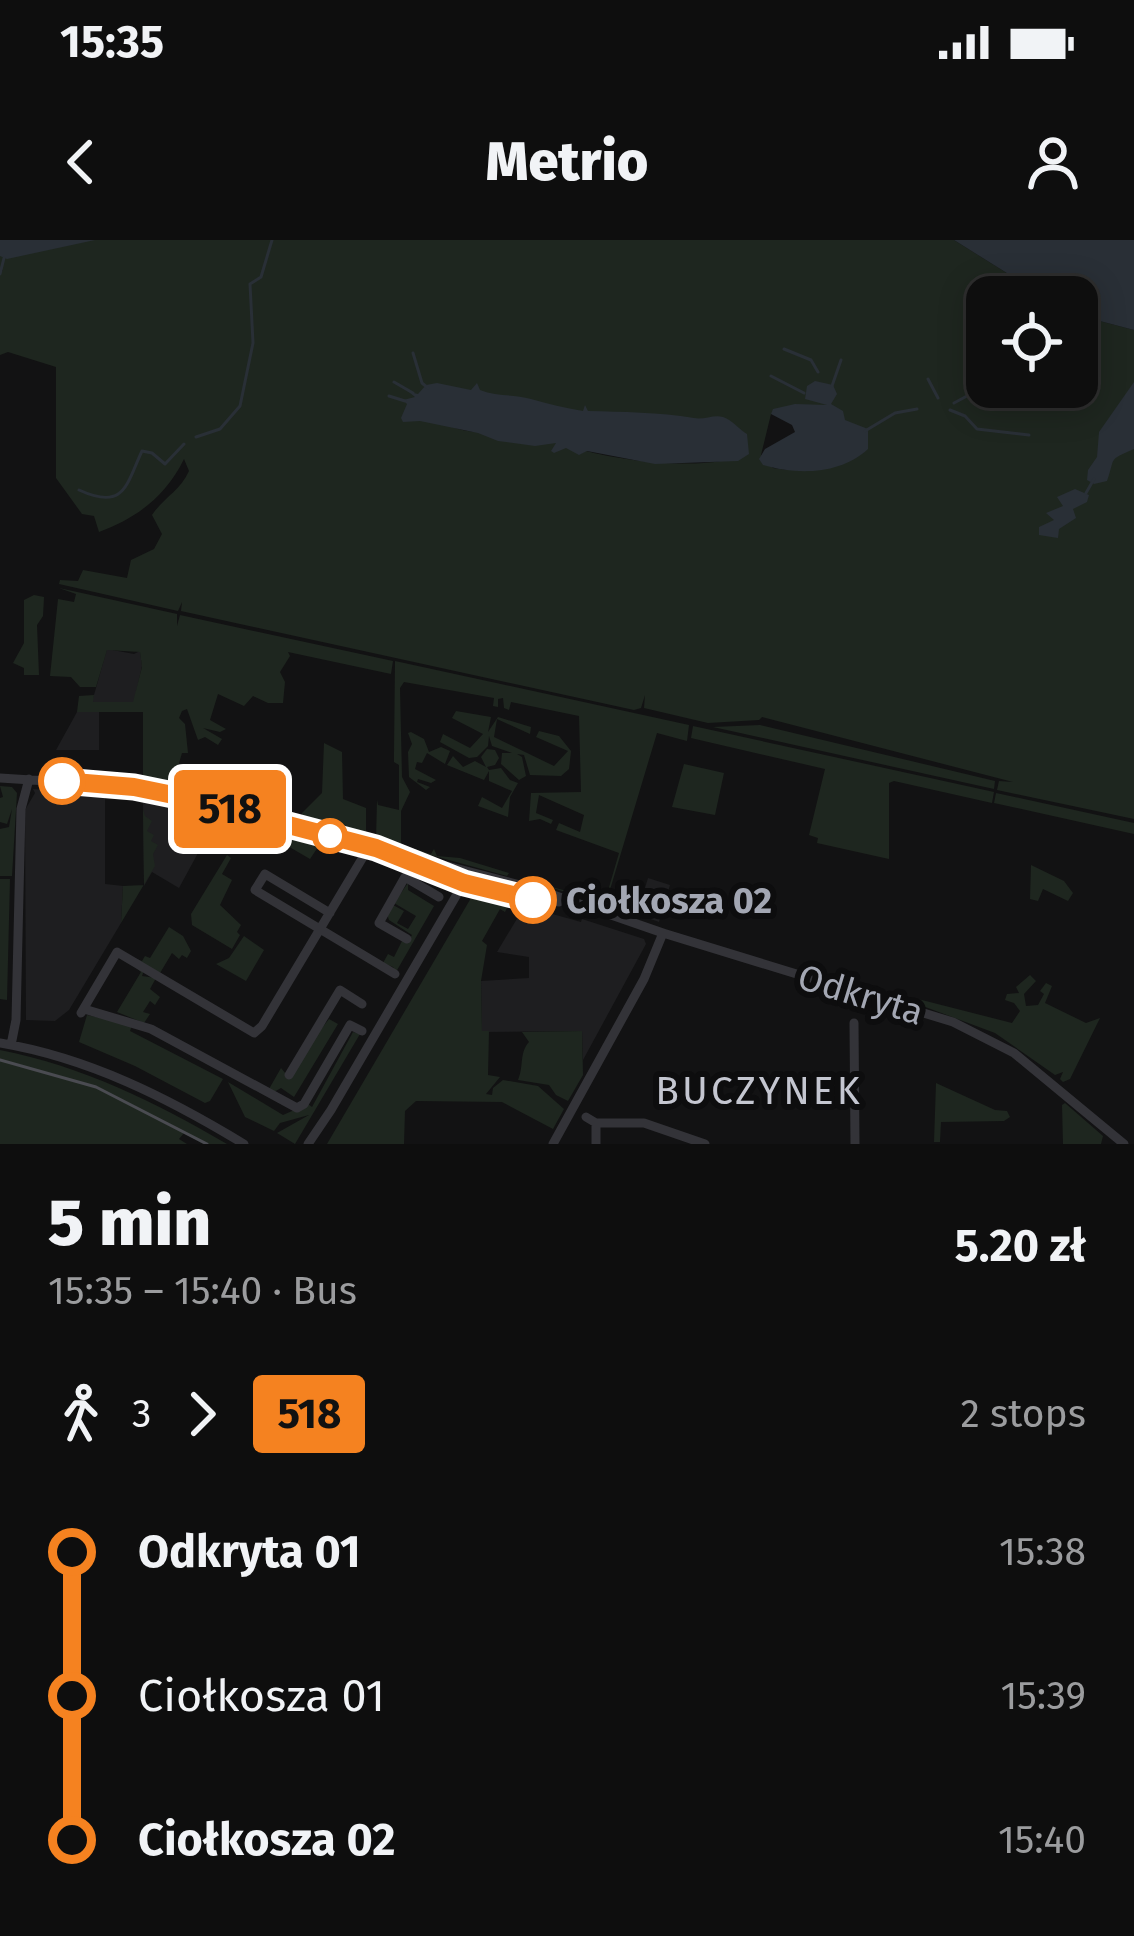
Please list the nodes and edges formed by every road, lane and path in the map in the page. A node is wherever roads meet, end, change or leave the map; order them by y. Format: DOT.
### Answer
graph roads {
  1 [pos="0,778"];
  2 [pos="29,779"];
  3 [pos="369,847"];
  4 [pos="407,869"];
  5 [pos="467,878"];
  6 [pos="439,897"];
  7 [pos="330,913"];
  8 [pos="320,930"];
  9 [pos="663,933"];
  10 [pos="407,939"];
  11 [pos="395,974"];
  12 [pos="362,1004"];
  13 [pos="327,1012"];
  14 [pos="854,1023"];
  15 [pos="350,1025"];
  16 [pos="362,1031"];
  17 [pos="6,1044"];
  18 [pos="289,1075"];
  19 [pos="244,1144"];
  20 [pos="312,1144"];
  21 [pos="553,1144"];
  22 [pos="596,1144"];
  23 [pos="705,1144"];
  24 [pos="855,1144"];
  25 [pos="1124,1144"];
  1 -- 2 [label="street, Odkryta"];
  2 -- 3 [label="street, Odkryta"];
  2 -- 17 [label="street"];
  3 -- 4 [label="street, Odkryta"];
  3 -- 7 [label="street"];
  4 -- 5 [label="street, Odkryta"];
  4 -- 6 [label="street"];
  4 -- 10 [label="street"];
  5 -- 9 [label="street, Odkryta"];
  5 -- 20 [label="street"];
  7 -- 8 [label="street"];
  7 -- 8 [label="street"];
  8 -- 11 [label="street"];
  8 -- 15 [label="street"];
  9 -- 21 [label="street"];
  9 -- 25 [label="street, Odkryta"];
  12 -- 13 [label="street"];
  13 -- 15 [label="street"];
  13 -- 18 [label="street"];
  14 -- 24 [label="street"];
  15 -- 16 [label="street"];
  17 -- 19 [label="street"];
  22 -- 23 [label="street"];
}
